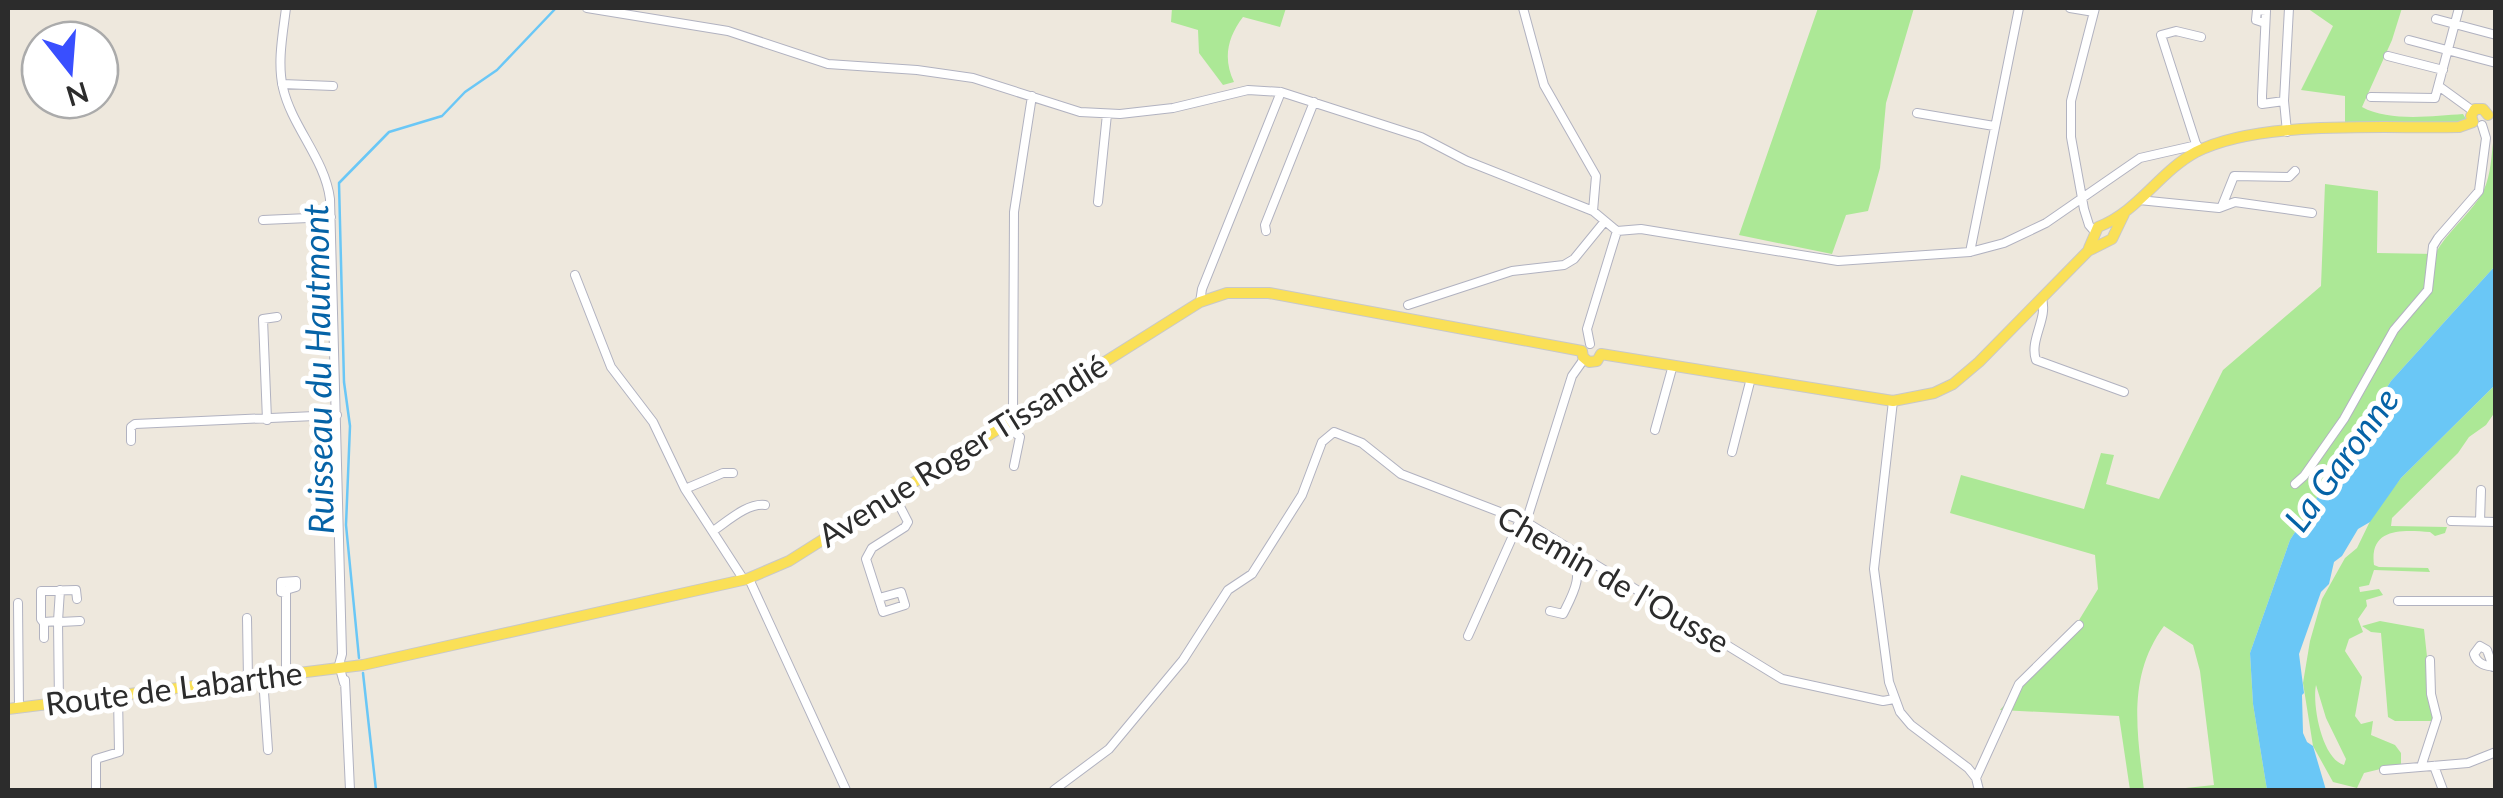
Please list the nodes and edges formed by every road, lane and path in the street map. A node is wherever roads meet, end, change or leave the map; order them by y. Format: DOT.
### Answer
graph roads {
  1 [pos="286,8"];
  2 [pos="587,8"];
  3 [pos="1523,8"];
  4 [pos="2019,8"];
  5 [pos="2070,8"];
  6 [pos="2288,8"];
  7 [pos="2458,8"];
  8 [pos="2095,10"];
  9 [pos="2436,20"];
  10 [pos="2265,23"];
  11 [pos="2455,24"];
  12 [pos="2496,36"];
  13 [pos="2201,37"];
  14 [pos="2410,40"];
  15 [pos="2448,50"];
  16 [pos="2388,56"];
  17 [pos="2496,63"];
  18 [pos="2443,70"];
  19 [pos="282,84"];
  20 [pos="333,86"];
  21 [pos="2440,88"];
  22 [pos="1281,92"];
  23 [pos="1032,96"];
  24 [pos="2372,97"];
  25 [pos="1314,102"];
  26 [pos="2284,102"];
  27 [pos="1917,113"];
  28 [pos="1107,114"];
  29 [pos="2482,117"];
  30 [pos="1994,126"];
  31 [pos="2287,132"];
  32 [pos="2198,148"];
  33 [pos="2295,170"];
  34 [pos="2082,196"];
  35 [pos="2139,200"];
  36 [pos="1098,202"];
  37 [pos="2222,206"];
  38 [pos="1593,211"];
  39 [pos="2312,213"];
  40 [pos="332,217"];
  41 [pos="263,220"];
  42 [pos="1605,221"];
  43 [pos="1266,231"];
  44 [pos="1618,231"];
  45 [pos="2102,232"];
  46 [pos="1970,252"];
  47 [pos="575,275"];
  48 [pos="2042,299"];
  49 [pos="1200,302"];
  50 [pos="1408,305"];
  51 [pos="277,316"];
  52 [pos="1585,352"];
  53 [pos="1673,364"];
  54 [pos="1751,378"];
  55 [pos="2124,392"];
  56 [pos="1893,401"];
  57 [pos="337,416"];
  58 [pos="1016,417"];
  59 [pos="266,420"];
  60 [pos="1005,424"];
  61 [pos="1655,430"];
  62 [pos="131,441"];
  63 [pos="1732,452"];
  64 [pos="1014,466"];
  65 [pos="733,473"];
  66 [pos="2295,484"];
  67 [pos="685,490"];
  68 [pos="2481,490"];
  69 [pos="894,495"];
  70 [pos="765,505"];
  71 [pos="1523,521"];
  72 [pos="2451,521"];
  73 [pos="2480,521"];
  74 [pos="2496,522"];
  75 [pos="713,531"];
  76 [pos="1569,550"];
  77 [pos="747,579"];
  78 [pos="60,590"];
  79 [pos="286,593"];
  80 [pos="879,598"];
  81 [pos="77,599"];
  82 [pos="2398,601"];
  83 [pos="2496,601"];
  84 [pos="18,603"];
  85 [pos="1550,610"];
  86 [pos="247,618"];
  87 [pos="44,622"];
  88 [pos="58,622"];
  89 [pos="80,622"];
  90 [pos="2079,625"];
  91 [pos="1468,636"];
  92 [pos="44,638"];
  93 [pos="2430,660"];
  94 [pos="344,668"];
  95 [pos="286,675"];
  96 [pos="263,678"];
  97 [pos="248,680"];
  98 [pos="118,696"];
  99 [pos="1894,699"];
  100 [pos="1884,701"];
  101 [pos="59,704"];
  102 [pos="14,709"];
  103 [pos="1902,714"];
  104 [pos="268,750"];
  105 [pos="2496,752"];
  106 [pos="2434,766"];
  107 [pos="2421,767"];
  108 [pos="2384,770"];
  109 [pos="1976,778"];
  110 [pos="96,790"];
  111 [pos="350,790"];
  112 [pos="846,790"];
  113 [pos="1054,790"];
  114 [pos="1979,790"];
  115 [pos="2443,790"];
  1 -- 19 [label="street"];
  2 -- 23 [label="street"];
  3 -- 38 [label="street"];
  4 -- 30 [label="street"];
  5 -- 8 [label="street"];
  6 -- 26 [label="street"];
  7 -- 11 [label="street"];
  8 -- 34 [label="street"];
  9 -- 11 [label="street"];
  10 -- 26 [label="street"];
  11 -- 12 [label="street"];
  11 -- 15 [label="street"];
  13 -- 32 [label="street"];
  14 -- 15 [label="street"];
  15 -- 17 [label="street"];
  15 -- 18 [label="street"];
  16 -- 18 [label="street"];
  18 -- 21 [label="street"];
  19 -- 20 [label="street"];
  19 -- 40 [label="street"];
  21 -- 24 [label="street"];
  21 -- 29 [label="street"];
  22 -- 25 [label="street"];
  22 -- 28 [label="street"];
  22 -- 49 [label="street"];
  23 -- 28 [label="street"];
  23 -- 58 [label="street"];
  25 -- 38 [label="street"];
  25 -- 43 [label="street"];
  26 -- 31 [label="street"];
  27 -- 30 [label="street"];
  28 -- 36 [label="street"];
  29 -- 31 [label="main road"];
  29 -- 66 [label="street"];
  30 -- 46 [label="street"];
  31 -- 32 [label="main road"];
  32 -- 34 [label="street"];
  32 -- 35 [label="main road"];
  33 -- 37 [label="street"];
  34 -- 45 [label="street"];
  34 -- 46 [label="street"];
  35 -- 37 [label="street"];
  35 -- 45 [label="main road"];
  37 -- 39 [label="street"];
  38 -- 42 [label="street"];
  40 -- 41 [label="street"];
  40 -- 57 [label="street"];
  42 -- 44 [label="street"];
  42 -- 50 [label="street"];
  44 -- 46 [label="street"];
  44 -- 52 [label="street"];
  45 -- 48 [label="main road"];
  47 -- 67 [label="street"];
  48 -- 55 [label="street"];
  48 -- 56 [label="main road"];
  49 -- 52 [label="main road, Avenue Roger Tissandié"];
  49 -- 58 [label="main road, Avenue Roger Tissandié"];
  51 -- 59 [label="street"];
  52 -- 53 [label="main road"];
  52 -- 71 [label="street"];
  53 -- 54 [label="main road"];
  53 -- 61 [label="street"];
  54 -- 56 [label="main road"];
  54 -- 63 [label="street"];
  56 -- 99 [label="street"];
  57 -- 59 [label="street"];
  57 -- 94 [label="street"];
  58 -- 60 [label="main road, Avenue Roger Tissandié"];
  59 -- 62 [label="street"];
  60 -- 64 [label="street"];
  60 -- 69 [label="main road, Avenue Roger Tissandié"];
  65 -- 67 [label="street"];
  67 -- 75 [label="street"];
  68 -- 73 [label="street"];
  69 -- 77 [label="main road, Avenue Roger Tissandié"];
  69 -- 80 [label="street"];
  70 -- 75 [label="street"];
  71 -- 76 [label="street, Chemin de l'Ousse"];
  71 -- 91 [label="street"];
  71 -- 113 [label="street, Chemin de l'Ousse"];
  72 -- 73 [label="street"];
  73 -- 74 [label="street"];
  75 -- 77 [label="street"];
  76 -- 85 [label="street"];
  76 -- 100 [label="street, Chemin de l'Ousse"];
  77 -- 94 [label="main road, Avenue Roger Tissandié"];
  77 -- 112 [label="street"];
  78 -- 81 [label="street"];
  78 -- 87 [label="street"];
  78 -- 88 [label="street"];
  79 -- 95 [label="street"];
  82 -- 83 [label="street"];
  84 -- 102 [label="street"];
  86 -- 97 [label="street"];
  87 -- 88 [label="street"];
  87 -- 92 [label="street"];
  88 -- 89 [label="street"];
  88 -- 101 [label="street"];
  90 -- 109 [label="street"];
  93 -- 107 [label="street"];
  94 -- 95 [label="main road, Route de Labarthe"];
  94 -- 111 [label="street"];
  95 -- 96 [label="main road, Route de Labarthe"];
  96 -- 97 [label="main road, Route de Labarthe"];
  96 -- 104 [label="street"];
  97 -- 98 [label="main road, Route de Labarthe"];
  98 -- 101 [label="main road, Route de Labarthe"];
  98 -- 110 [label="street"];
  99 -- 100 [label="street, Chemin de l'Ousse"];
  99 -- 103 [label="street"];
  100 -- 103 [label="street, Chemin de l'Ousse"];
  101 -- 102 [label="main road, Route de Labarthe"];
  103 -- 109 [label="street"];
  105 -- 106 [label="street"];
  106 -- 107 [label="street"];
  106 -- 115 [label="street"];
  107 -- 108 [label="street"];
  109 -- 114 [label="street"];
}
